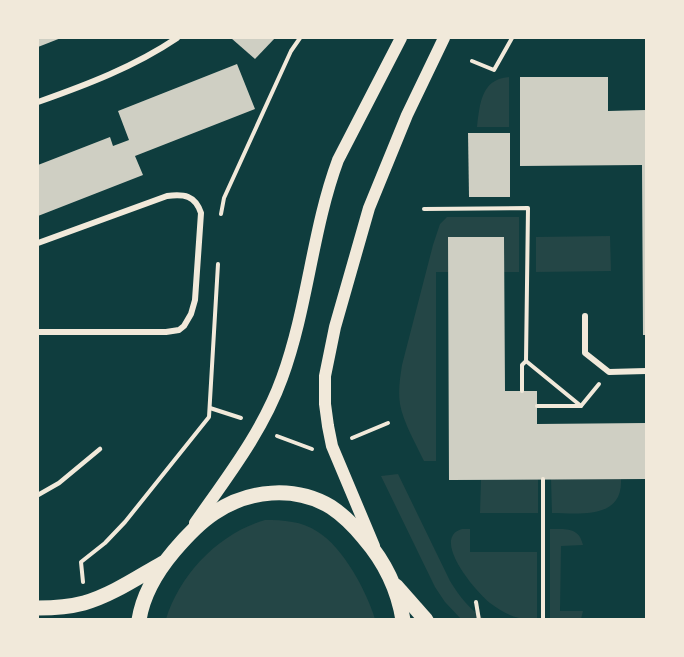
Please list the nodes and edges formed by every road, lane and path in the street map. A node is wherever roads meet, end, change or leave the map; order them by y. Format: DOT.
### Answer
graph roads {
  1 [pos="177,38"];
  2 [pos="300,38"];
  3 [pos="401,38"];
  4 [pos="444,38"];
  5 [pos="512,38"];
  6 [pos="291,51"];
  7 [pos="472,61"];
  8 [pos="38,102"];
  9 [pos="424,209"];
  10 [pos="38,243"];
  11 [pos="585,316"];
  12 [pos="38,332"];
  13 [pos="526,361"];
  14 [pos="646,371"];
  15 [pos="598,385"];
  16 [pos="522,391"];
  17 [pos="537,406"];
  18 [pos="581,406"];
  19 [pos="210,408"];
  20 [pos="387,423"];
  21 [pos="259,427"];
  22 [pos="332,446"];
  23 [pos="100,449"];
  24 [pos="543,479"];
  25 [pos="38,495"];
  26 [pos="186,537"];
  27 [pos="377,552"];
  28 [pos="166,561"];
  29 [pos="393,582"];
  30 [pos="476,602"];
  31 [pos="38,608"];
  32 [pos="139,620"];
  33 [pos="403,620"];
  34 [pos="426,620"];
  35 [pos="479,620"];
  36 [pos="543,620"];
  1 -- 8 [label="street"];
  2 -- 6 [label="path"];
  3 -- 21 [label="main road"];
  4 -- 22 [label="main road"];
  5 -- 7 [label="path"];
  9 -- 13 [label="path"];
  10 -- 12 [label="street"];
  11 -- 14 [label="street"];
  13 -- 16 [label="path"];
  13 -- 18 [label="path"];
  15 -- 18 [label="path"];
  17 -- 18 [label="path"];
  19 -- 21 [label="path"];
  20 -- 22 [label="path"];
  21 -- 22 [label="path"];
  21 -- 26 [label="main road"];
  22 -- 27 [label="main road"];
  23 -- 25 [label="lane"];
  24 -- 36 [label="path"];
  26 -- 27 [label="main road"];
  26 -- 28 [label="main road"];
  27 -- 29 [label="main road"];
  28 -- 31 [label="main road"];
  28 -- 32 [label="main road"];
  29 -- 33 [label="main road"];
  29 -- 34 [label="main road"];
  30 -- 35 [label="path"];
}
